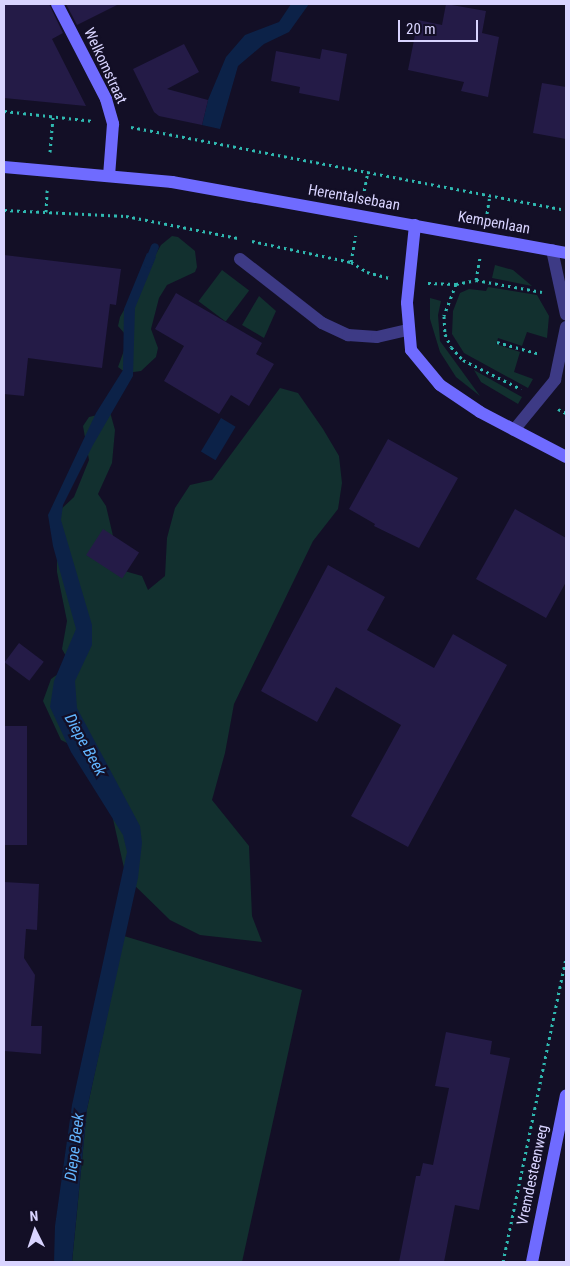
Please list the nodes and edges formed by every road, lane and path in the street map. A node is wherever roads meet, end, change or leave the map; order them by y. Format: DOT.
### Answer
graph roads {
  1 [pos="56,4"];
  2 [pos="4,111"];
  3 [pos="113,124"];
  4 [pos="4,167"];
  5 [pos="109,176"];
  6 [pos="4,210"];
  7 [pos="566,210"];
  8 [pos="415,225"];
  9 [pos="552,250"];
  10 [pos="566,253"];
  11 [pos="240,259"];
  12 [pos="409,282"];
  13 [pos="456,284"];
  14 [pos="562,296"];
  15 [pos="566,315"];
  16 [pos="566,327"];
  17 [pos="407,330"];
  18 [pos="497,342"];
  19 [pos="560,360"];
  20 [pos="539,398"];
  21 [pos="566,413"];
  22 [pos="514,430"];
  23 [pos="566,457"];
  24 [pos="566,957"];
  25 [pos="566,1095"];
  26 [pos="503,1262"];
  27 [pos="532,1262"];
  1 -- 3 [label="street, Welkomstraat"];
  2 -- 3 [label="path"];
  3 -- 5 [label="street, Welkomstraat"];
  3 -- 7 [label="path"];
  4 -- 5 [label="street, Herentalsebaan"];
  5 -- 8 [label="street, Herentalsebaan"];
  6 -- 12 [label="path"];
  8 -- 9 [label="street, Kempenlaan"];
  8 -- 12 [label="street, Herentalsebaan"];
  9 -- 10 [label="street, Kempenlaan"];
  9 -- 14 [label="lane"];
  11 -- 17 [label="lane"];
  12 -- 13 [label="path"];
  12 -- 17 [label="street, Herentalsebaan"];
  13 -- 14 [label="path"];
  13 -- 20 [label="path"];
  14 -- 15 [label="lane"];
  16 -- 19 [label="lane"];
  17 -- 22 [label="street, Herentalsebaan"];
  18 -- 19 [label="path"];
  19 -- 20 [label="lane"];
  20 -- 21 [label="path"];
  20 -- 22 [label="lane"];
  22 -- 23 [label="street, Herentalsebaan"];
  24 -- 26 [label="path"];
  25 -- 27 [label="street, Vremdesteenweg"];
}
